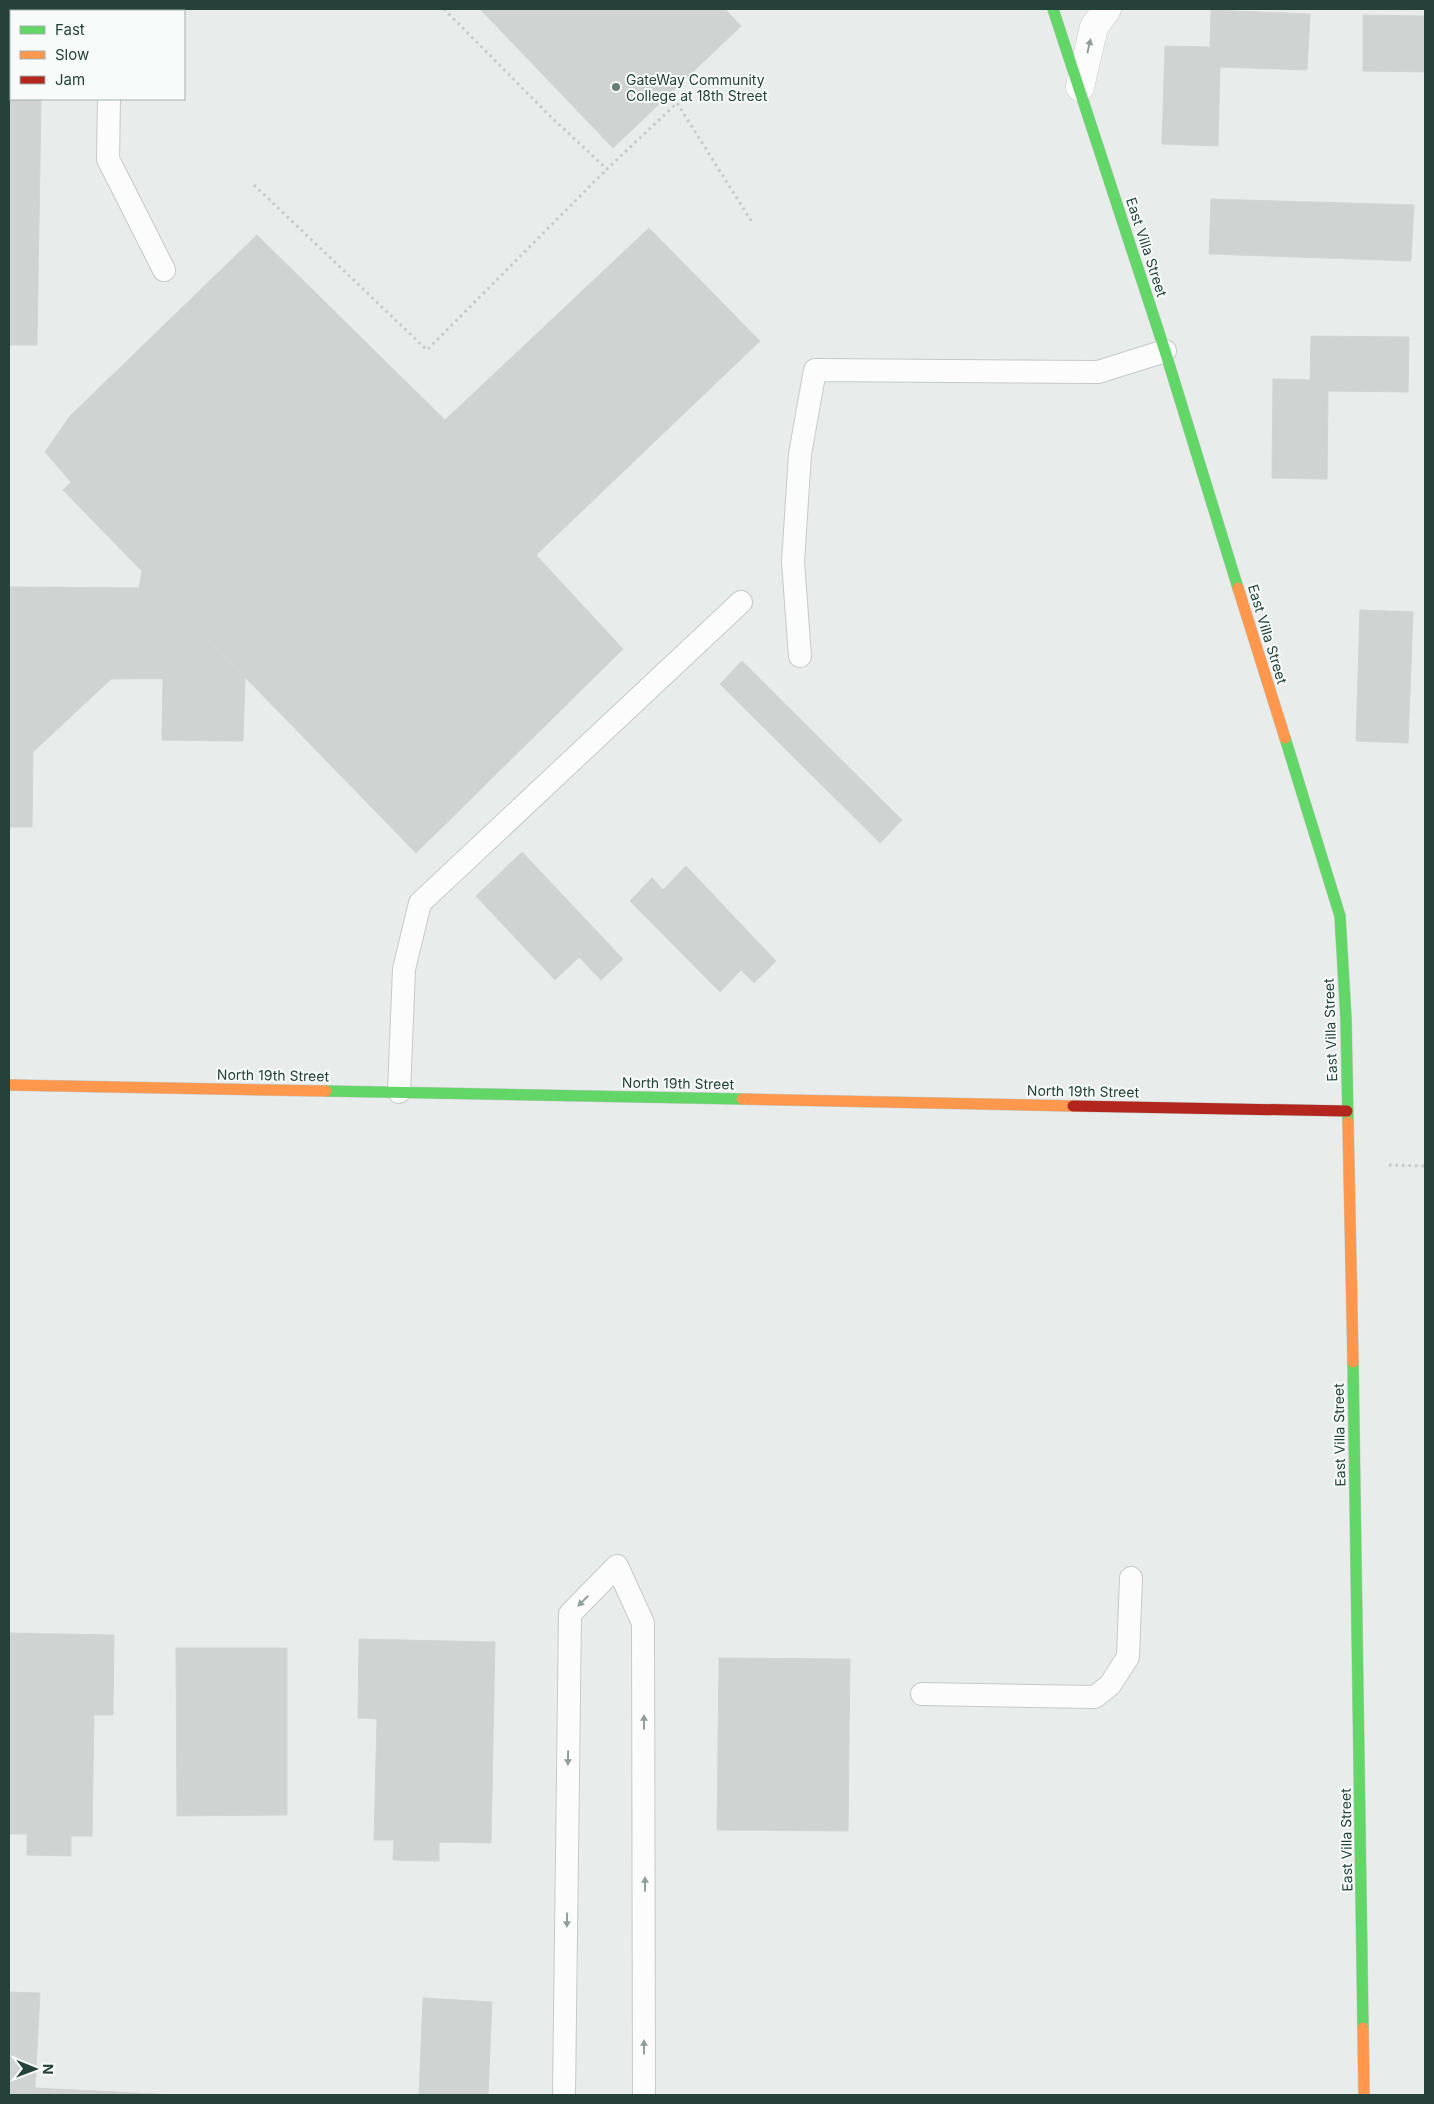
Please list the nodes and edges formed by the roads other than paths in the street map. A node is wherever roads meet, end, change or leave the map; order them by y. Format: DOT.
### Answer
graph roads {
  1 [pos="1053,9"];
  2 [pos="1107,9"];
  3 [pos="1080,87"];
  4 [pos="109,100"];
  5 [pos="164,270"];
  6 [pos="1165,351"];
  7 [pos="741,602"];
  8 [pos="800,656"];
  9 [pos="9,1085"];
  10 [pos="400,1092"];
  11 [pos="1347,1110"];
  12 [pos="1131,1578"];
  13 [pos="922,1694"];
  14 [pos="564,2095"];
  15 [pos="644,2095"];
  16 [pos="1364,2095"];
  1 -- 3 [label="street, East Villa Street"];
  3 -- 2 [label="street, one-way"];
  3 -- 6 [label="street, East Villa Street"];
  4 -- 5 [label="lane"];
  6 -- 8 [label="lane"];
  6 -- 11 [label="street, East Villa Street"];
  7 -- 10 [label="lane"];
  9 -- 10 [label="street, North 19th Street"];
  10 -- 11 [label="street, North 19th Street"];
  11 -- 16 [label="street, East Villa Street"];
  12 -- 13 [label="lane"];
  15 -- 14 [label="lane, one-way"];
}
